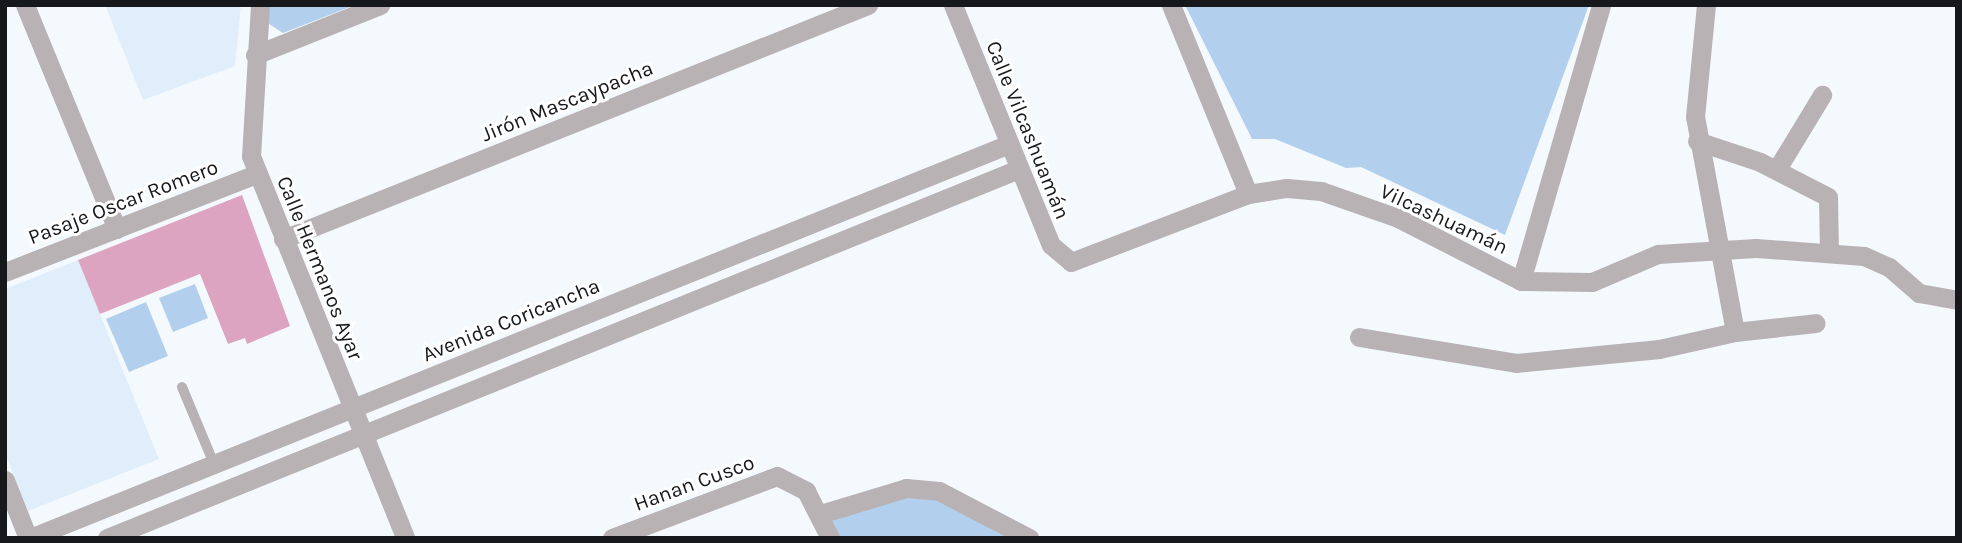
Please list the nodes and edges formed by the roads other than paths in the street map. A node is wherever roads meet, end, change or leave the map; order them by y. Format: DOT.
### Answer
graph roads {
  1 [pos="25,5"];
  2 [pos="260,5"];
  3 [pos="380,5"];
  4 [pos="868,5"];
  5 [pos="953,5"];
  6 [pos="1171,5"];
  7 [pos="1601,5"];
  8 [pos="1706,5"];
  9 [pos="256,55"];
  10 [pos="1822,95"];
  11 [pos="1698,141"];
  12 [pos="1009,144"];
  13 [pos="1019,169"];
  14 [pos="1777,169"];
  15 [pos="257,174"];
  16 [pos="1248,194"];
  17 [pos="117,229"];
  18 [pos="283,239"];
  19 [pos="1723,248"];
  20 [pos="1829,253"];
  21 [pos="1071,262"];
  22 [pos="5,272"];
  23 [pos="1521,281"];
  24 [pos="1957,300"];
  25 [pos="1816,323"];
  26 [pos="1735,332"];
  27 [pos="1359,337"];
  28 [pos="181,387"];
  29 [pos="353,408"];
  30 [pos="364,436"];
  31 [pos="214,464"];
  32 [pos="5,480"];
  33 [pos="820,514"];
  34 [pos="29,538"];
  35 [pos="107,538"];
  36 [pos="405,538"];
  37 [pos="612,538"];
  38 [pos="830,538"];
  39 [pos="1029,538"];
  1 -- 17 [label="street"];
  2 -- 9 [label="street, Calle Hermanos Ayar"];
  3 -- 9 [label="street"];
  4 -- 18 [label="street, Jirón Mascaypacha"];
  5 -- 12 [label="street, Calle Vilcashuamán"];
  6 -- 16 [label="street"];
  7 -- 23 [label="street"];
  8 -- 11 [label="street"];
  9 -- 15 [label="street, Calle Hermanos Ayar"];
  10 -- 14 [label="street"];
  11 -- 14 [label="street"];
  11 -- 19 [label="street"];
  12 -- 13 [label="street, Calle Vilcashuamán"];
  12 -- 29 [label="street, Avenida Coricancha"];
  13 -- 21 [label="street, Calle Vilcashuamán"];
  13 -- 30 [label="street"];
  14 -- 20 [label="street"];
  15 -- 17 [label="street, Pasaje Oscar Romero"];
  15 -- 18 [label="street, Calle Hermanos Ayar"];
  16 -- 21 [label="street, Vilcashuamán"];
  16 -- 23 [label="street, Vilcashuamán"];
  17 -- 22 [label="street, Pasaje Oscar Romero"];
  18 -- 29 [label="street, Calle Hermanos Ayar"];
  19 -- 20 [label="street, Vilcashuamán"];
  19 -- 23 [label="street, Vilcashuamán"];
  19 -- 26 [label="street"];
  20 -- 24 [label="street, Vilcashuamán"];
  25 -- 26 [label="street"];
  26 -- 27 [label="street"];
  28 -- 31 [label="lane"];
  29 -- 30 [label="street, Calle Hermanos Ayar"];
  29 -- 31 [label="street, Avenida Coricancha"];
  30 -- 35 [label="street"];
  30 -- 36 [label="street, Calle Hermanos Ayar"];
  31 -- 34 [label="street, Avenida Coricancha"];
  32 -- 34 [label="street"];
  33 -- 37 [label="street, Hanan Cusco"];
  33 -- 38 [label="street"];
  33 -- 39 [label="street"];
}
